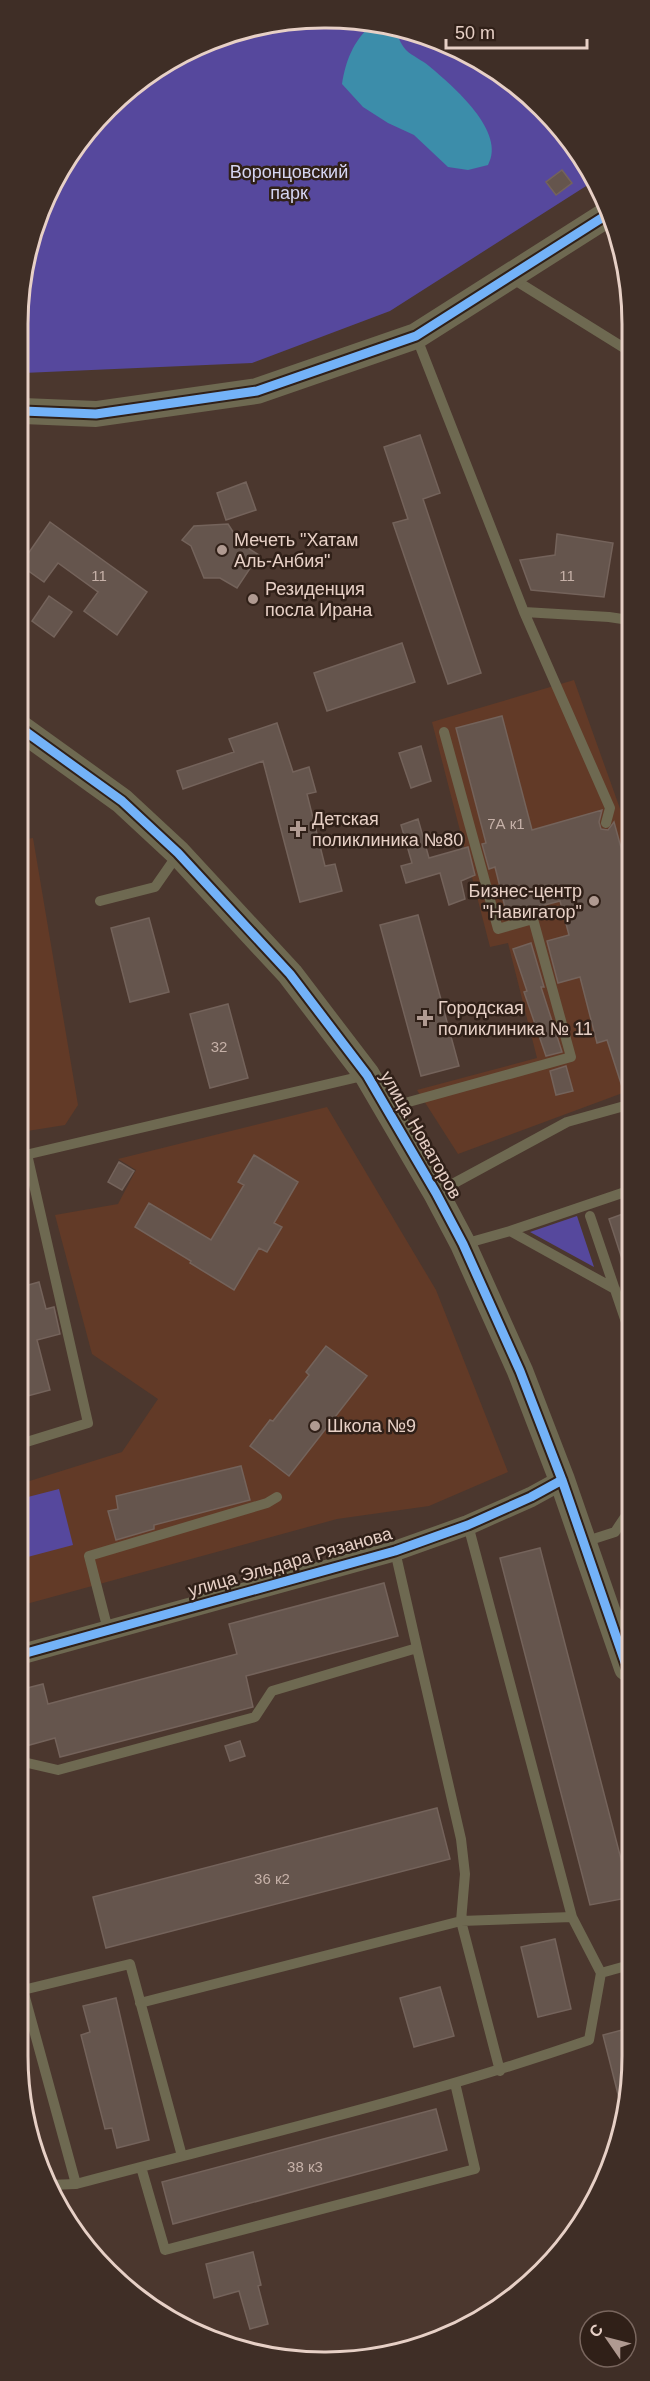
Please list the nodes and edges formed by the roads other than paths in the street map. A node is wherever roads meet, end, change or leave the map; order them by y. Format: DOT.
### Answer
graph roads {
  1 [pos="601,218"];
  2 [pos="510,277"];
  3 [pos="416,336"];
  4 [pos="622,347"];
  5 [pos="28,411"];
  6 [pos="524,612"];
  7 [pos="622,619"];
  8 [pos="444,732"];
  9 [pos="28,733"];
  10 [pos="606,822"];
  11 [pos="178,853"];
  12 [pos="100,901"];
  13 [pos="368,1075"];
  14 [pos="622,1107"];
  15 [pos="387,1108"];
  16 [pos="28,1154"];
  17 [pos="28,1172"];
  18 [pos="436,1193"];
  19 [pos="622,1193"];
  20 [pos="590,1216"];
  21 [pos="510,1231"];
  22 [pos="463,1244"];
  23 [pos="615,1289"];
  24 [pos="622,1310"];
  25 [pos="28,1442"];
  26 [pos="562,1480"];
  27 [pos="277,1497"];
  28 [pos="622,1522"];
  29 [pos="468,1525"];
  30 [pos="584,1542"];
  31 [pos="392,1552"];
  32 [pos="108,1630"];
  33 [pos="417,1648"];
  34 [pos="28,1652"];
  35 [pos="622,1653"];
  36 [pos="28,1763"];
  37 [pos="572,1917"];
  38 [pos="461,1921"];
  39 [pos="622,1967"];
  40 [pos="601,1973"];
  41 [pos="28,1989"];
  42 [pos="140,2003"];
  43 [pos="28,2005"];
  44 [pos="500,2071"];
  45 [pos="454,2083"];
  46 [pos="182,2156"];
  47 [pos="141,2167"];
  48 [pos="76,2184"];
  49 [pos="58,2185"];
  1 -- 2 [label="street"];
  2 -- 3 [label="street"];
  2 -- 4 [label="lane"];
  3 -- 5 [label="street"];
  3 -- 6 [label="lane"];
  6 -- 7 [label="lane"];
  6 -- 10 [label="lane"];
  8 -- 15 [label="lane"];
  9 -- 11 [label="street, улица Новаторов"];
  11 -- 12 [label="lane"];
  11 -- 13 [label="street, улица Новаторов"];
  13 -- 15 [label="street, улица Новаторов"];
  13 -- 16 [label="lane"];
  14 -- 18 [label="lane"];
  15 -- 18 [label="street, улица Новаторов"];
  17 -- 25 [label="lane"];
  18 -- 22 [label="street, улица Новаторов"];
  19 -- 21 [label="lane"];
  20 -- 23 [label="lane"];
  21 -- 22 [label="lane"];
  21 -- 23 [label="lane"];
  22 -- 26 [label="street, улица Новаторов"];
  23 -- 24 [label="lane"];
  26 -- 29 [label="street, улица Эльдара Рязанова"];
  26 -- 30 [label="street, улица Новаторов"];
  27 -- 32 [label="lane"];
  28 -- 30 [label="lane"];
  29 -- 31 [label="street, улица Эльдара Рязанова"];
  29 -- 37 [label="lane"];
  30 -- 35 [label="street, улица Новаторов"];
  31 -- 32 [label="street, улица Эльдара Рязанова"];
  31 -- 33 [label="lane"];
  32 -- 34 [label="street, улица Эльдара Рязанова"];
  33 -- 36 [label="lane"];
  33 -- 38 [label="lane"];
  37 -- 38 [label="lane"];
  37 -- 40 [label="lane"];
  38 -- 42 [label="lane"];
  38 -- 44 [label="lane"];
  39 -- 40 [label="lane"];
  40 -- 44 [label="lane"];
  41 -- 42 [label="lane"];
  42 -- 46 [label="lane"];
  43 -- 48 [label="lane"];
  44 -- 45 [label="lane"];
  45 -- 46 [label="lane"];
  45 -- 47 [label="lane"];
  46 -- 47 [label="lane"];
  47 -- 48 [label="lane"];
  48 -- 49 [label="lane"];
}
